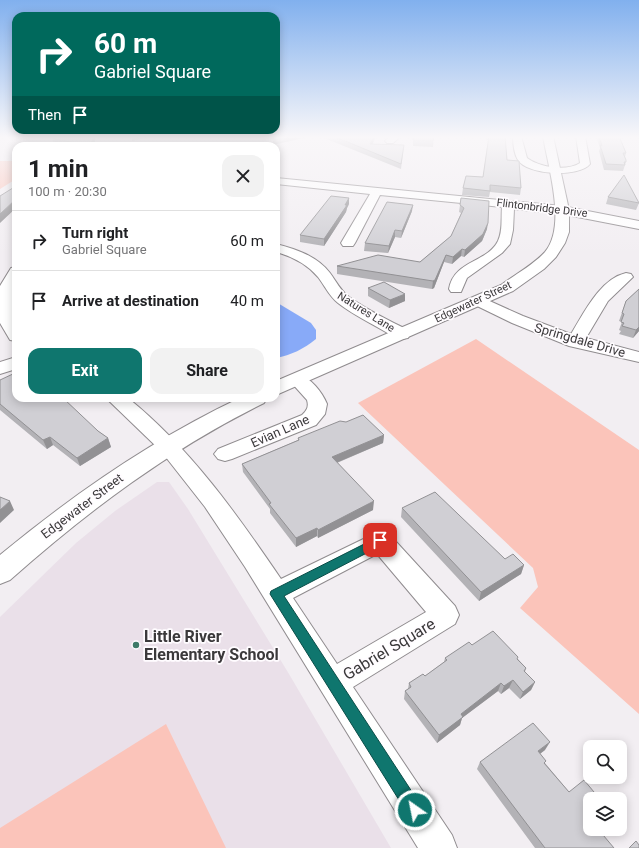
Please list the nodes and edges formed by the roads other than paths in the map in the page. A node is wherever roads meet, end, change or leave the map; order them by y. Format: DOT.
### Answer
graph roads {
  1 [pos="556,176"];
  2 [pos="280,181"];
  3 [pos="377,191"];
  4 [pos="508,204"];
  5 [pos="562,210"];
  6 [pos="639,225"];
  7 [pos="348,243"];
  8 [pos="280,249"];
  9 [pos="10,273"];
  10 [pos="632,273"];
  11 [pos="456,289"];
  12 [pos="478,301"];
  13 [pos="12,330"];
  14 [pos="402,334"];
  15 [pos="575,342"];
  16 [pos="639,357"];
  17 [pos="12,364"];
  18 [pos="0,369"];
  19 [pos="298,380"];
  20 [pos="280,387"];
  21 [pos="121,402"];
  22 [pos="249,402"];
  23 [pos="169,445"];
  24 [pos="225,454"];
  25 [pos="0,572"];
  26 [pos="276,594"];
  27 [pos="333,683"];
  28 [pos="439,848"];
  1 -- 5 [label="street, Edgewater Street"];
  2 -- 3 [label="street, Flintonbridge Drive"];
  3 -- 4 [label="street, Flintonbridge Drive"];
  3 -- 7 [label="street"];
  4 -- 5 [label="street, Flintonbridge Drive"];
  4 -- 11 [label="street"];
  5 -- 6 [label="street, Flintonbridge Drive"];
  5 -- 12 [label="street, Edgewater Street"];
  8 -- 14 [label="street, Natures Lane"];
  9 -- 13 [label="street"];
  10 -- 15 [label="street"];
  12 -- 14 [label="street, Edgewater Street"];
  12 -- 15 [label="street, Springdale Drive"];
  14 -- 19 [label="street, Edgewater Street"];
  15 -- 16 [label="street, Springdale Drive"];
  17 -- 18 [label="street"];
  19 -- 20 [label="street, Edgewater Street"];
  19 -- 24 [label="street, Evian Lane"];
  21 -- 23 [label="street"];
  22 -- 23 [label="street, Edgewater Street"];
  23 -- 25 [label="street, Edgewater Street"];
  23 -- 26 [label="street"];
  26 -- 27 [label="street"];
  26 -- 27 [label="street, Gabriel Square"];
  27 -- 28 [label="street"];
}
